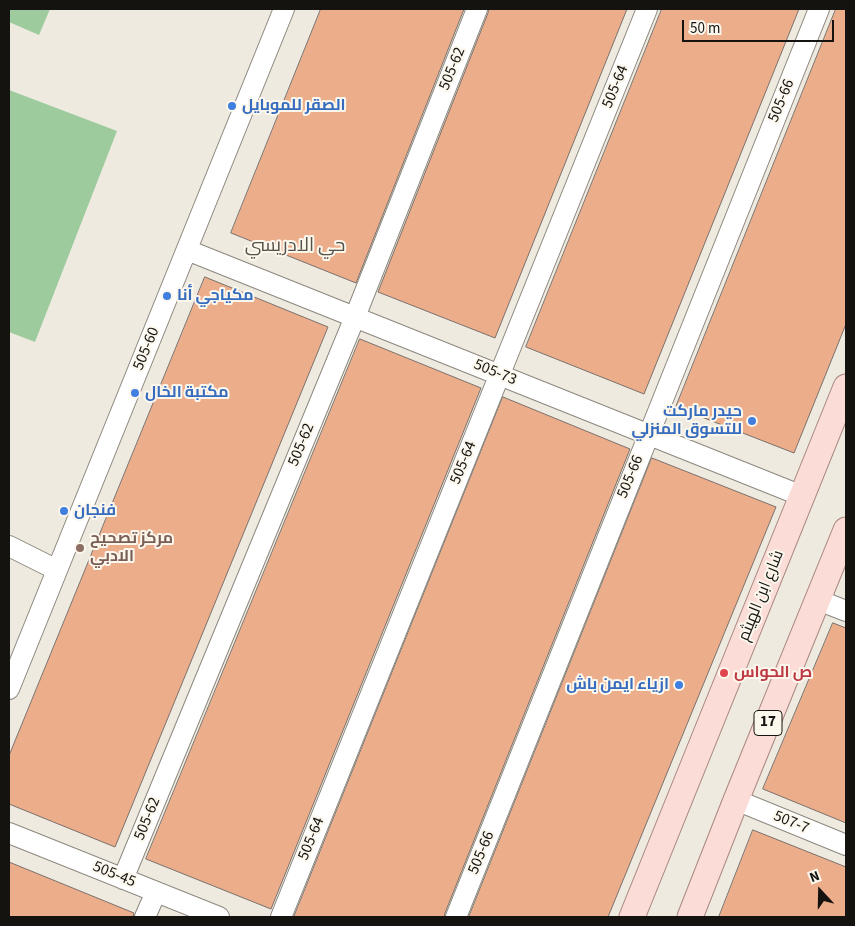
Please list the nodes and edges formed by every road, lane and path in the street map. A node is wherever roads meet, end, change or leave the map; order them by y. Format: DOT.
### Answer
graph roads {
  1 [pos="284,9"];
  2 [pos="477,9"];
  3 [pos="648,9"];
  4 [pos="819,9"];
  5 [pos="187,250"];
  6 [pos="355,316"];
  7 [pos="499,374"];
  8 [pos="846,387"];
  9 [pos="648,434"];
  10 [pos="802,496"];
  11 [pos="846,530"];
  12 [pos="9,546"];
  13 [pos="57,570"];
  14 [pos="818,600"];
  15 [pos="846,611"];
  16 [pos="16,649"];
  17 [pos="9,689"];
  18 [pos="736,800"];
  19 [pos="9,833"];
  20 [pos="846,845"];
  21 [pos="123,879"];
  22 [pos="156,892"];
  23 [pos="145,917"];
  24 [pos="218,917"];
  25 [pos="281,917"];
  26 [pos="456,917"];
  27 [pos="632,917"];
  28 [pos="690,917"];
  1 -- 5 [label="street, 505-60"];
  2 -- 6 [label="street, 505-62"];
  3 -- 7 [label="street, 505-64"];
  4 -- 9 [label="street, 505-66"];
  5 -- 6 [label="street, 505-73"];
  5 -- 13 [label="street, 505-60"];
  6 -- 7 [label="street, 505-73"];
  6 -- 21 [label="street, 505-62"];
  7 -- 9 [label="street, 505-73"];
  7 -- 25 [label="street, 505-64"];
  8 -- 10 [label="main road, شارع ابن الهيثم"];
  9 -- 10 [label="street, 505-73"];
  9 -- 26 [label="street, 505-66"];
  10 -- 27 [label="main road, شارع ابن الهيثم"];
  11 -- 14 [label="main road, 17"];
  12 -- 13 [label="street"];
  13 -- 16 [label="street, 505-60"];
  14 -- 15 [label="street"];
  14 -- 18 [label="main road, 17"];
  16 -- 17 [label="street, 505-60"];
  18 -- 20 [label="street, 507-7"];
  18 -- 28 [label="main road, 17"];
  19 -- 21 [label="street, 505-45"];
  21 -- 22 [label="street, 505-45"];
  22 -- 23 [label="street"];
  22 -- 24 [label="street, 505-45"];
}
